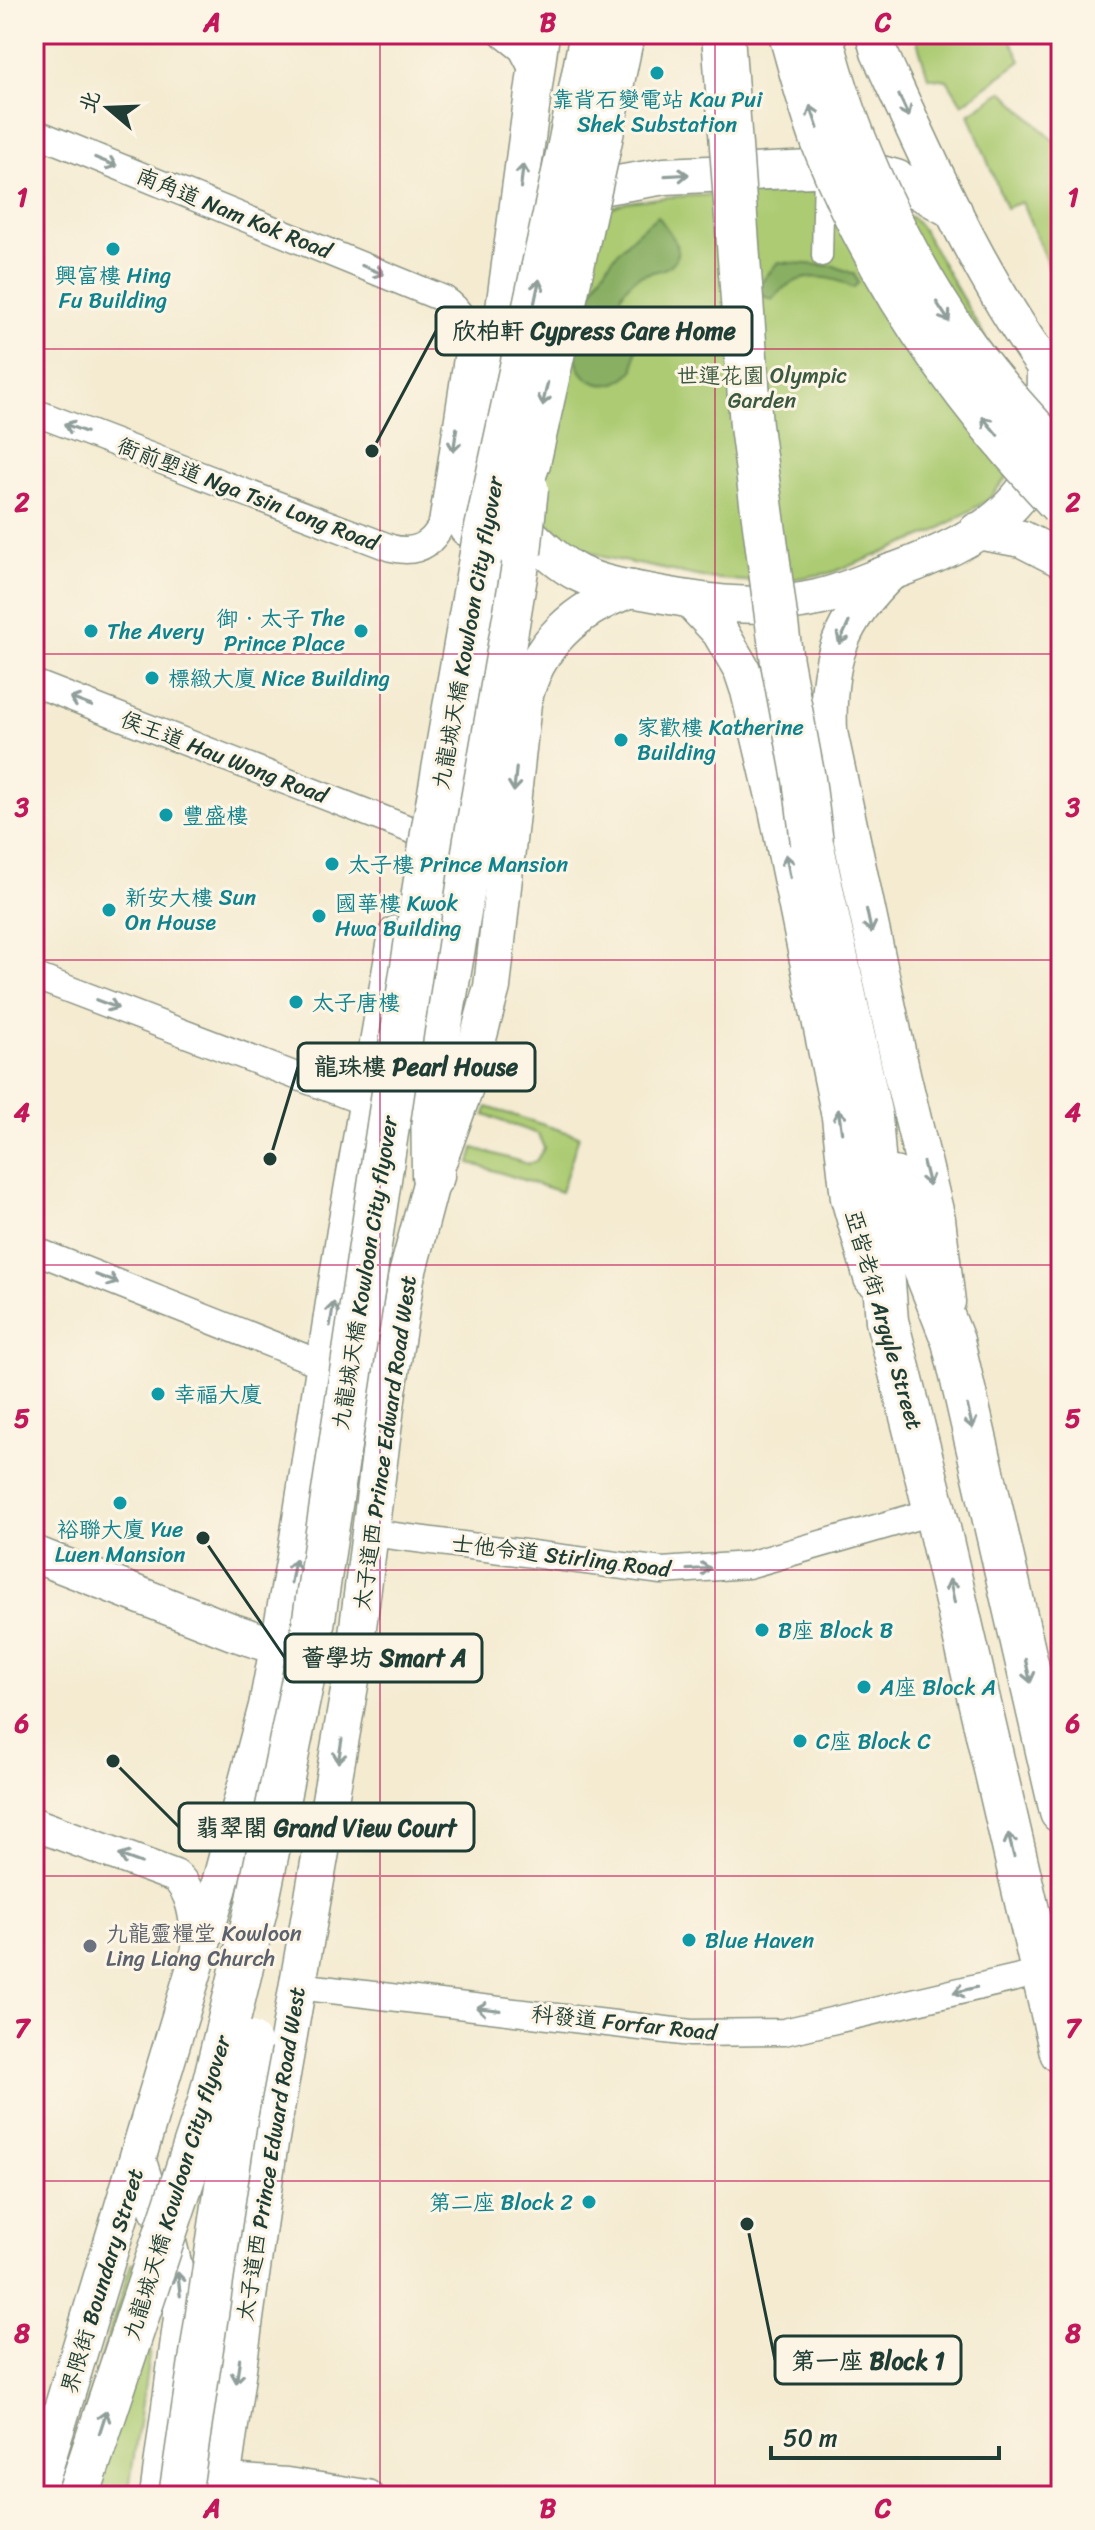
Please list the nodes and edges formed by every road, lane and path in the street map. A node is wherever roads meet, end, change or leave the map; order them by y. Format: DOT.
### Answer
graph roads {
  1 [pos="503,34"];
  2 [pos="541,34"];
  3 [pos="591,34"];
  4 [pos="623,34"];
  5 [pos="723,34"];
  6 [pos="790,34"];
  7 [pos="821,34"];
  8 [pos="874,34"];
  9 [pos="535,74"];
  10 [pos="34,132"];
  11 [pos="824,169"];
  12 [pos="600,187"];
  13 [pos="954,211"];
  14 [pos="822,256"];
  15 [pos="1053,378"];
  16 [pos="34,412"];
  17 [pos="1061,458"];
  18 [pos="529,463"];
  19 [pos="1061,505"];
  20 [pos="445,512"];
  21 [pos="977,531"];
  22 [pos="531,536"];
  23 [pos="1061,559"];
  24 [pos="891,572"];
  25 [pos="632,589"];
  26 [pos="690,600"];
  27 [pos="34,683"];
  28 [pos="414,831"];
  29 [pos="34,976"];
  30 [pos="367,1103"];
  31 [pos="871,1117"];
  32 [pos="433,1176"];
  33 [pos="34,1250"];
  34 [pos="887,1321"];
  35 [pos="953,1341"];
  36 [pos="324,1365"];
  37 [pos="935,1511"];
  38 [pos="371,1533"];
  39 [pos="34,1554"];
  40 [pos="280,1647"];
  41 [pos="352,1674"];
  42 [pos="1061,1812"];
  43 [pos="34,1824"];
  44 [pos="199,1955"];
  45 [pos="1041,1972"];
  46 [pos="298,1986"];
  47 [pos="1061,2052"];
  48 [pos="268,2155"];
  49 [pos="139,2158"];
  50 [pos="161,2220"];
  51 [pos="165,2488"];
  52 [pos="221,2489"];
  53 [pos="36,2496"];
  54 [pos="78,2496"];
  55 [pos="367,2496"];
  1 -- 9 [label="street"];
  2 -- 9 [label="main road"];
  54 -- 3 [label="main road, 九龍城天橋 Kowloon City flyover, one-way, bridge"];
  4 -- 18 [label="main road, 九龍城天橋 Kowloon City flyover, one-way, bridge"];
  5 -- 31 [label="main road, bridge"];
  19 -- 6 [label="main road, one-way, bridge"];
  7 -- 17 [label="main road, one-way, bridge"];
  8 -- 13 [label="main road, one-way"];
  28 -- 9 [label="main road, one-way"];
  10 -- 20 [label="street, 南角道 Nam Kok Road, one-way"];
  12 -- 11 [label="main road, one-way"];
  11 -- 13 [label="main road"];
  11 -- 14 [label="street"];
  13 -- 15 [label="main road"];
  15 -- 21 [label="main road"];
  20 -- 16 [label="street, 衙前塱道 Nga Tsin Long Road, one-way"];
  18 -- 32 [label="main road, bridge"];
  18 -- 51 [label="main road, 九龍城天橋 Kowloon City flyover, bridge"];
  21 -- 23 [label="main road"];
  21 -- 24 [label="main road"];
  22 -- 25 [label="main road"];
  24 -- 26 [label="main road"];
  24 -- 35 [label="main road, one-way"];
  25 -- 26 [label="main road"];
  25 -- 32 [label="main road, 太子道西 Prince Edward Road West, one-way"];
  34 -- 26 [label="main road, 亞皆老街 Argyle Street, one-way"];
  28 -- 27 [label="street, 侯王道 Hau Wong Road, one-way"];
  28 -- 30 [label="main road"];
  29 -- 30 [label="street, one-way"];
  36 -- 30 [label="main road, one-way"];
  31 -- 34 [label="main road"];
  31 -- 35 [label="main road"];
  32 -- 38 [label="main road, 太子道西 Prince Edward Road West"];
  33 -- 36 [label="street, one-way"];
  34 -- 37 [label="main road, 亞皆老街 Argyle Street"];
  35 -- 42 [label="main road, one-way"];
  40 -- 36 [label="main road, one-way"];
  38 -- 37 [label="street, 士他令道 Stirling Road, one-way"];
  45 -- 37 [label="main road, 亞皆老街 Argyle Street, one-way"];
  38 -- 41 [label="main road, 太子道西 Prince Edward Road West"];
  39 -- 40 [label="main road"];
  40 -- 41 [label="main road"];
  40 -- 44 [label="main road"];
  41 -- 46 [label="main road, 太子道西 Prince Edward Road West, one-way"];
  44 -- 43 [label="street, one-way"];
  44 -- 49 [label="main road"];
  45 -- 46 [label="street, 科發道 Forfar Road, one-way"];
  45 -- 47 [label="main road, 亞皆老街 Argyle Street"];
  46 -- 48 [label="main road, 太子道西 Prince Edward Road West"];
  48 -- 50 [label="main road"];
  48 -- 52 [label="main road, 太子道西 Prince Edward Road West, one-way"];
  49 -- 50 [label="street"];
  49 -- 53 [label="main road, 界限街 Boundary Street"];
  51 -- 50 [label="street, one-way"];
  51 -- 52 [label="street"];
  52 -- 55 [label="street"];
}
